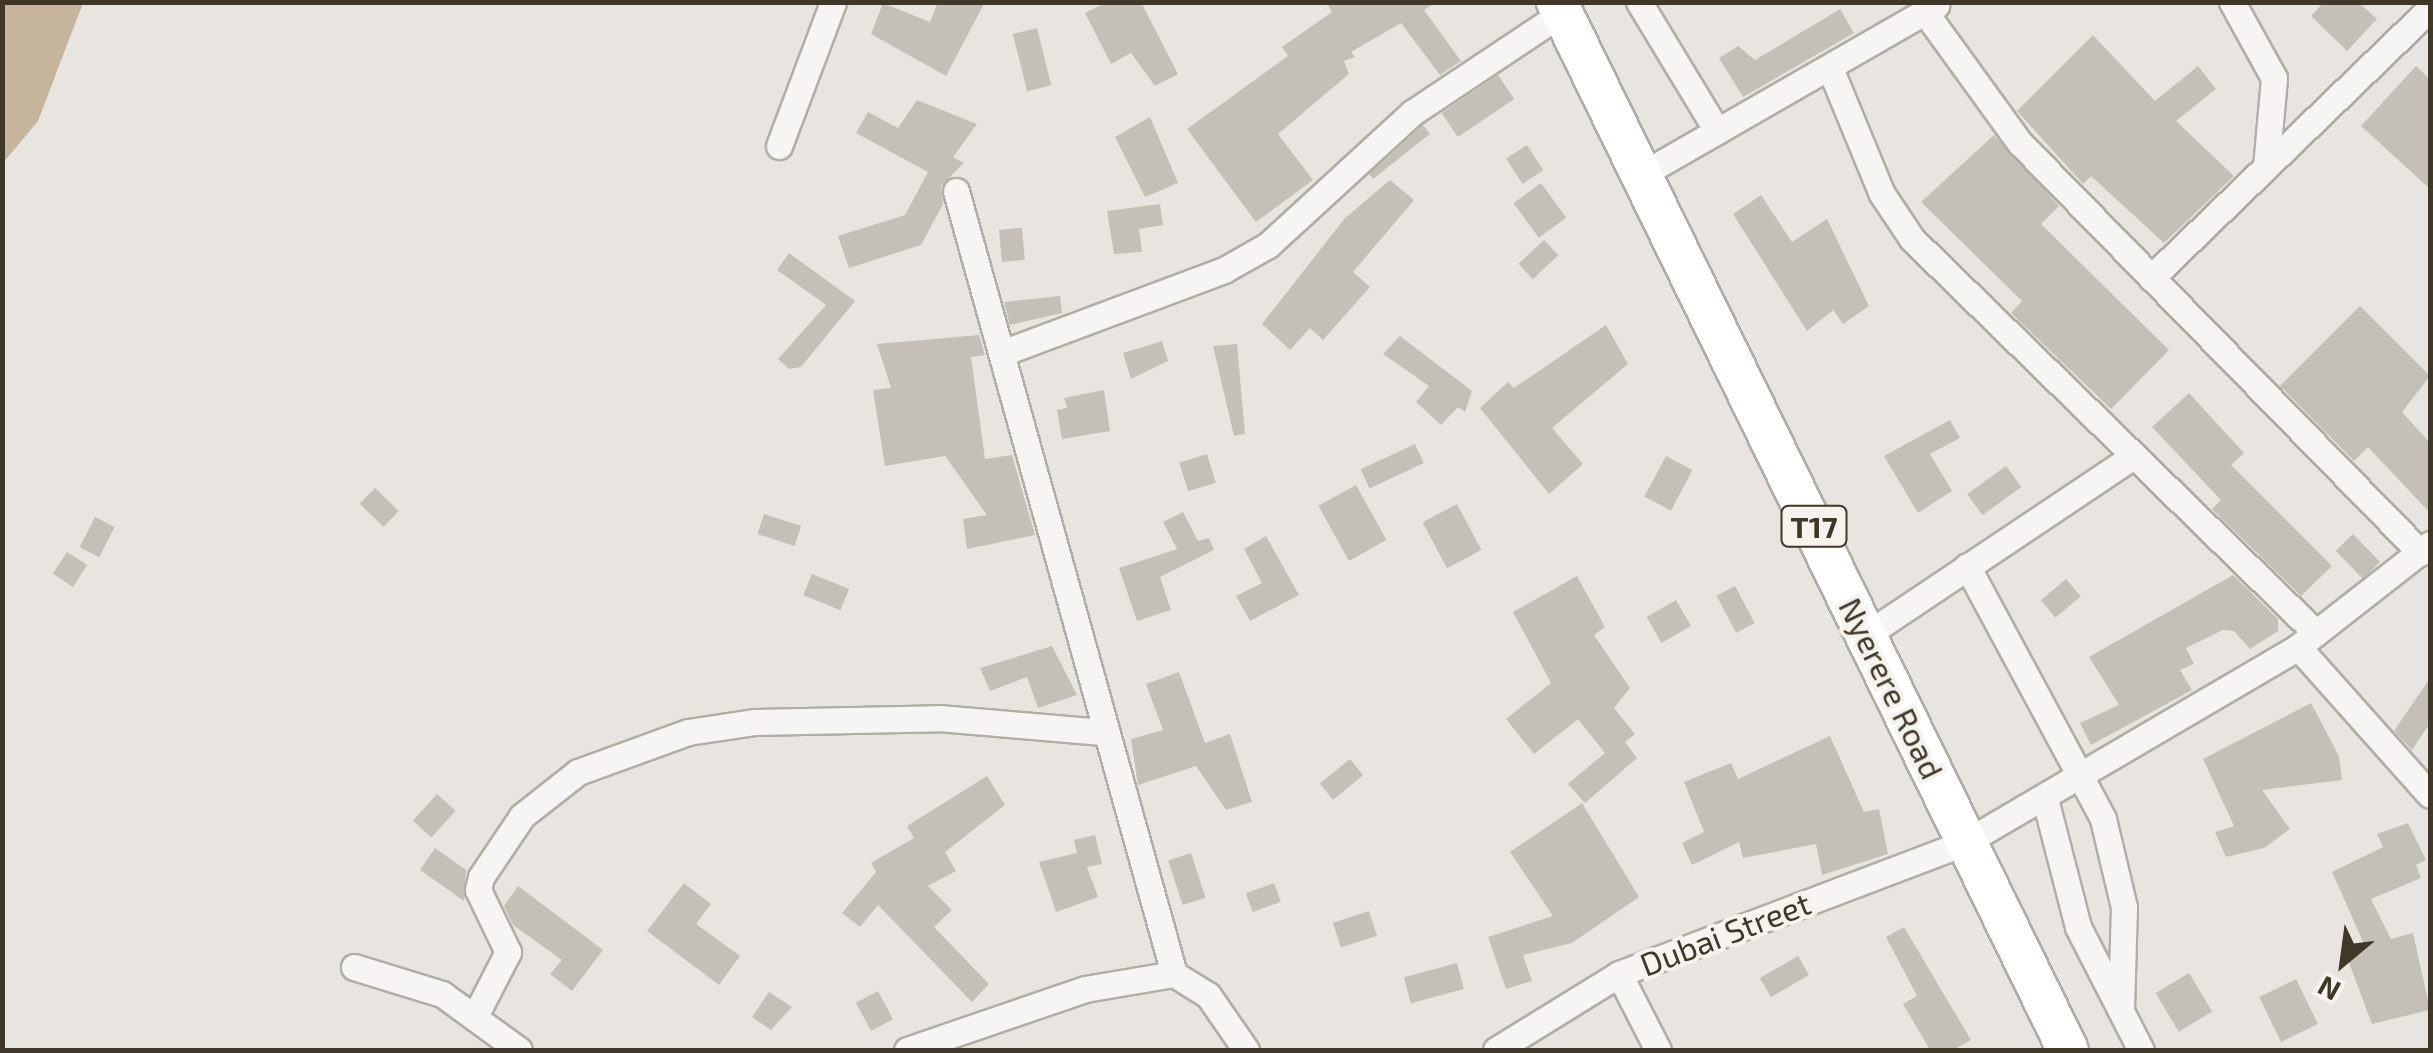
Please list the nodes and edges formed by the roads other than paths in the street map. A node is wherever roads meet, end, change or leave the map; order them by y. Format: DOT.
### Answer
graph roads {
  1 [pos="833,2"];
  2 [pos="1640,2"];
  3 [pos="2232,2"];
  4 [pos="1933,7"];
  5 [pos="1559,8"];
  6 [pos="2430,9"];
  7 [pos="1830,68"];
  8 [pos="1717,131"];
  9 [pos="779,146"];
  10 [pos="2266,167"];
  11 [pos="1639,176"];
  12 [pos="956,191"];
  13 [pos="2150,278"];
  14 [pos="1002,353"];
  15 [pos="2133,456"];
  16 [pos="2426,548"];
  17 [pos="1967,566"];
  18 [pos="1866,635"];
  19 [pos="2307,640"];
  20 [pos="1102,732"];
  21 [pos="2086,777"];
  22 [pos="2430,795"];
  23 [pos="2045,799"];
  24 [pos="1966,842"];
  25 [pos="354,967"];
  26 [pos="1174,974"];
  27 [pos="1619,974"];
  28 [pos="2121,1008"];
  29 [pos="476,1014"];
  30 [pos="519,1050"];
  31 [pos="906,1050"];
  32 [pos="1246,1050"];
  33 [pos="1496,1050"];
  34 [pos="1658,1050"];
  35 [pos="2068,1050"];
  36 [pos="2141,1050"];
  1 -- 9 [label="street"];
  2 -- 8 [label="street"];
  3 -- 10 [label="street"];
  4 -- 7 [label="street"];
  4 -- 13 [label="street"];
  5 -- 11 [label="main road, Nyerere Road / T17"];
  5 -- 14 [label="street"];
  6 -- 10 [label="street"];
  7 -- 8 [label="street"];
  7 -- 15 [label="street"];
  8 -- 11 [label="street"];
  10 -- 13 [label="street"];
  11 -- 18 [label="main road, Nyerere Road / T17"];
  12 -- 14 [label="street"];
  13 -- 16 [label="street"];
  14 -- 20 [label="street"];
  15 -- 17 [label="street"];
  15 -- 19 [label="street"];
  16 -- 19 [label="street, Dubai Street"];
  17 -- 18 [label="street"];
  17 -- 21 [label="street"];
  18 -- 24 [label="main road, Nyerere Road / T17"];
  19 -- 21 [label="street, Dubai Street"];
  19 -- 22 [label="street"];
  20 -- 26 [label="street"];
  20 -- 29 [label="street"];
  21 -- 23 [label="street, Dubai Street"];
  21 -- 28 [label="street"];
  23 -- 24 [label="street, Dubai Street"];
  23 -- 28 [label="street"];
  24 -- 27 [label="street, Dubai Street"];
  24 -- 35 [label="main road, Nyerere Road / T17"];
  25 -- 29 [label="street"];
  26 -- 31 [label="street"];
  26 -- 32 [label="street"];
  27 -- 33 [label="street, Dubai Street"];
  27 -- 34 [label="street"];
  28 -- 36 [label="street"];
  29 -- 30 [label="street"];
}
